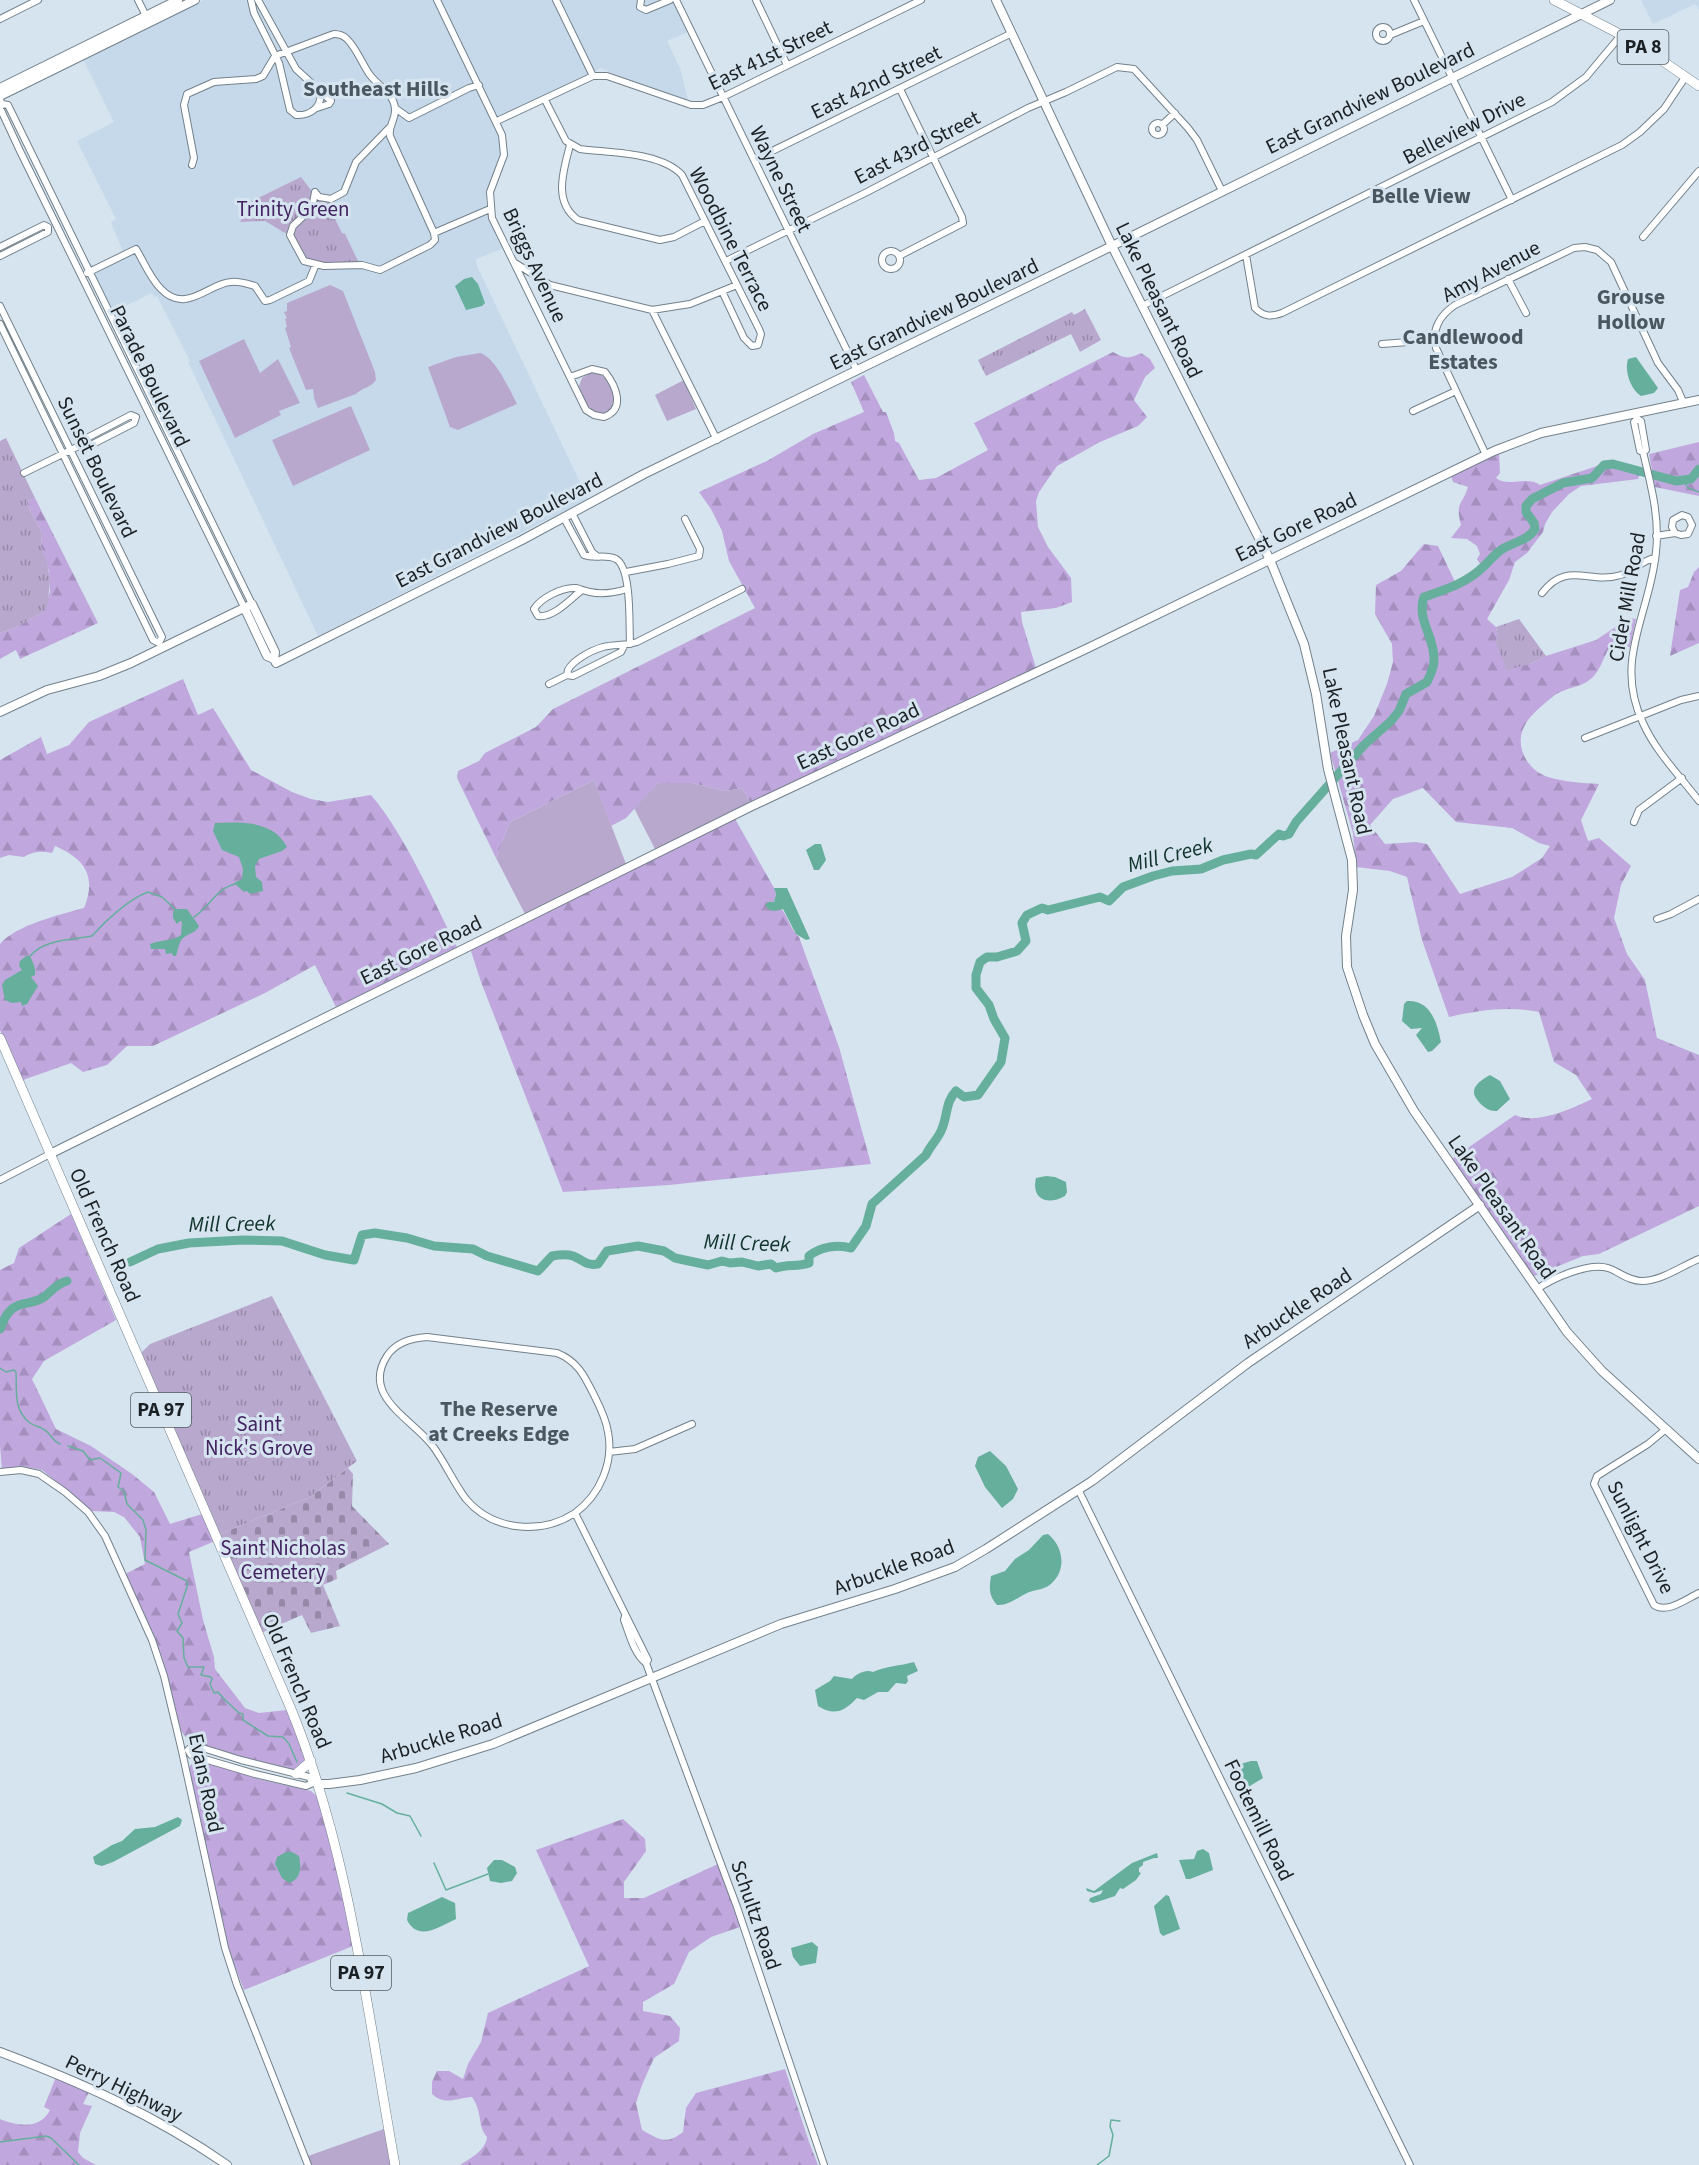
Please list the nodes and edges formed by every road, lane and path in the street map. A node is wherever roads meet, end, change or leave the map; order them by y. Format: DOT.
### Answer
graph roads {
  1 [pos="38,0"];
  2 [pos="138,0"];
  3 [pos="178,0"];
  4 [pos="195,0"];
  5 [pos="251,0"];
  6 [pos="258,0"];
  7 [pos="437,0"];
  8 [pos="556,0"];
  9 [pos="641,0"];
  10 [pos="670,0"];
  11 [pos="676,0"];
  12 [pos="756,0"];
  13 [pos="921,0"];
  14 [pos="996,0"];
  15 [pos="1414,0"];
  16 [pos="1554,0"];
  17 [pos="1611,0"];
  18 [pos="1583,14"];
  19 [pos="0,19"];
  20 [pos="148,19"];
  21 [pos="1424,21"];
  22 [pos="1012,33"];
  23 [pos="1622,34"];
  24 [pos="1390,35"];
  25 [pos="286,51"];
  26 [pos="275,56"];
  27 [pos="787,65"];
  28 [pos="593,76"];
  29 [pos="1686,76"];
  30 [pos="1452,78"];
  31 [pos="479,85"];
  32 [pos="1699,86"];
  33 [pos="0,88"];
  34 [pos="900,88"];
  35 [pos="320,91"];
  36 [pos="723,97"];
  37 [pos="1,100"];
  38 [pos="545,100"];
  39 [pos="1045,102"];
  40 [pos="317,108"];
  41 [pos="395,108"];
  42 [pos="1175,113"];
  43 [pos="497,122"];
  44 [pos="1162,124"];
  45 [pos="389,128"];
  46 [pos="1482,139"];
  47 [pos="570,145"];
  48 [pos="933,159"];
  49 [pos="753,160"];
  50 [pos="192,165"];
  51 [pos="1699,171"];
  52 [pos="1222,191"];
  53 [pos="1512,200"];
  54 [pos="490,209"];
  55 [pos="63,220"];
  56 [pos="705,221"];
  57 [pos="55,224"];
  58 [pos="48,227"];
  59 [pos="788,231"];
  60 [pos="434,233"];
  61 [pos="1643,237"];
  62 [pos="1112,246"];
  63 [pos="0,248"];
  64 [pos="1246,255"];
  65 [pos="0,256"];
  66 [pos="899,256"];
  67 [pos="726,261"];
  68 [pos="514,262"];
  69 [pos="316,264"];
  70 [pos="89,272"];
  71 [pos="81,276"];
  72 [pos="1508,279"];
  73 [pos="737,285"];
  74 [pos="722,291"];
  75 [pos="0,306"];
  76 [pos="1142,306"];
  77 [pos="652,310"];
  78 [pos="1526,313"];
  79 [pos="0,324"];
  80 [pos="1434,340"];
  81 [pos="1382,344"];
  82 [pos="857,371"];
  83 [pos="570,377"];
  84 [pos="1456,391"];
  85 [pos="1699,400"];
  86 [pos="1684,404"];
  87 [pos="156,408"];
  88 [pos="1413,411"];
  89 [pos="147,412"];
  90 [pos="1636,416"];
  91 [pos="717,440"];
  92 [pos="70,450"];
  93 [pos="62,453"];
  94 [pos="1486,455"];
  95 [pos="24,473"];
  96 [pos="568,516"];
  97 [pos="685,519"];
  98 [pos="1675,533"];
  99 [pos="1656,536"];
  100 [pos="1655,558"];
  101 [pos="1270,560"];
  102 [pos="626,572"];
  103 [pos="627,589"];
  104 [pos="742,589"];
  105 [pos="582,591"];
  106 [pos="1542,593"];
  107 [pos="248,606"];
  108 [pos="627,645"];
  109 [pos="160,646"];
  110 [pos="275,661"];
  111 [pos="567,675"];
  112 [pos="549,684"];
  113 [pos="1699,696"];
  114 [pos="0,712"];
  115 [pos="1640,716"];
  116 [pos="1585,738"];
  117 [pos="1682,778"];
  118 [pos="1699,801"];
  119 [pos="1634,822"];
  120 [pos="1699,899"];
  121 [pos="1657,919"];
  122 [pos="0,1038"];
  123 [pos="50,1154"];
  124 [pos="0,1180"];
  125 [pos="1479,1205"];
  126 [pos="1699,1259"];
  127 [pos="1537,1289"];
  128 [pos="692,1424"];
  129 [pos="1666,1429"];
  130 [pos="609,1452"];
  131 [pos="1699,1459"];
  132 [pos="0,1472"];
  133 [pos="1078,1490"];
  134 [pos="575,1513"];
  135 [pos="1699,1593"];
  136 [pos="652,1678"];
  137 [pos="185,1748"];
  138 [pos="311,1761"];
  139 [pos="296,1774"];
  140 [pos="316,1783"];
  141 [pos="0,2052"];
  142 [pos="227,2165"];
  143 [pos="308,2165"];
  144 [pos="395,2165"];
  145 [pos="824,2165"];
  146 [pos="1410,2165"];
  1 -- 19 [label="street"];
  2 -- 20 [label="street"];
  3 -- 20 [label="street"];
  4 -- 20 [label="street"];
  5 -- 26 [label="street"];
  6 -- 25 [label="street"];
  7 -- 31 [label="street, Briggs Avenue"];
  8 -- 28 [label="street"];
  9 -- 10 [label="street"];
  11 -- 36 [label="street, Wayne Street"];
  12 -- 27 [label="street"];
  13 -- 27 [label="street, East 41st Street"];
  14 -- 22 [label="street, Lake Pleasant Road"];
  15 -- 21 [label="street"];
  16 -- 18 [label="main road, PA 8"];
  17 -- 18 [label="street, East Grandview Boulevard"];
  18 -- 23 [label="main road, PA 8"];
  18 -- 30 [label="street, East Grandview Boulevard"];
  20 -- 33 [label="street"];
  20 -- 37 [label="street"];
  21 -- 24 [label="street"];
  21 -- 30 [label="street"];
  22 -- 34 [label="street, East 42nd Street"];
  22 -- 39 [label="street, Lake Pleasant Road"];
  23 -- 29 [label="main road, PA 8"];
  23 -- 46 [label="street, Belleview Drive"];
  25 -- 26 [label="street"];
  25 -- 35 [label="street"];
  25 -- 41 [label="street"];
  26 -- 40 [label="street"];
  26 -- 50 [label="street"];
  27 -- 36 [label="street, East 41st Street"];
  28 -- 36 [label="street, East 41st Street"];
  28 -- 38 [label="street"];
  29 -- 32 [label="main road, PA 8"];
  29 -- 53 [label="street"];
  30 -- 46 [label="street"];
  30 -- 52 [label="street, East Grandview Boulevard"];
  31 -- 41 [label="street"];
  31 -- 43 [label="street, Briggs Avenue"];
  34 -- 48 [label="street"];
  34 -- 49 [label="street, East 42nd Street"];
  35 -- 40 [label="street"];
  35 -- 40 [label="street"];
  36 -- 49 [label="street, Wayne Street"];
  37 -- 55 [label="street, Parade Boulevard"];
  37 -- 57 [label="street, Parade Boulevard"];
  38 -- 43 [label="street"];
  38 -- 47 [label="street"];
  39 -- 42 [label="street, East 43rd Street"];
  39 -- 48 [label="street, East 43rd Street"];
  39 -- 62 [label="street, Lake Pleasant Road"];
  41 -- 45 [label="street"];
  42 -- 44 [label="street"];
  42 -- 52 [label="street"];
  43 -- 54 [label="street, Briggs Avenue"];
  45 -- 60 [label="street"];
  45 -- 69 [label="street"];
  46 -- 53 [label="street"];
  46 -- 64 [label="street, Belleview Drive"];
  47 -- 56 [label="street, Woodbine Terrace"];
  47 -- 56 [label="street"];
  48 -- 59 [label="street, East 43rd Street"];
  48 -- 66 [label="street"];
  49 -- 59 [label="street, Wayne Street"];
  51 -- 61 [label="street"];
  52 -- 62 [label="street, East Grandview Boulevard"];
  53 -- 64 [label="street"];
  54 -- 60 [label="street"];
  54 -- 68 [label="street, Briggs Avenue"];
  55 -- 57 [label="street"];
  55 -- 70 [label="street, Parade Boulevard"];
  56 -- 67 [label="street, Woodbine Terrace"];
  57 -- 58 [label="street"];
  57 -- 71 [label="street, Parade Boulevard"];
  58 -- 63 [label="street"];
  58 -- 65 [label="street"];
  59 -- 67 [label="street, East 43rd Street"];
  59 -- 82 [label="street, Wayne Street"];
  60 -- 69 [label="street"];
  62 -- 76 [label="street, Lake Pleasant Road"];
  62 -- 82 [label="street, East Grandview Boulevard"];
  64 -- 76 [label="street, Belleview Drive"];
  67 -- 73 [label="street, Woodbine Terrace"];
  68 -- 77 [label="street"];
  68 -- 83 [label="street, Briggs Avenue"];
  69 -- 70 [label="street"];
  70 -- 71 [label="street"];
  70 -- 87 [label="street, Parade Boulevard"];
  71 -- 89 [label="street, Parade Boulevard"];
  72 -- 78 [label="street"];
  72 -- 80 [label="street, Amy Avenue"];
  72 -- 86 [label="street, Amy Avenue"];
  73 -- 74 [label="street"];
  73 -- 74 [label="street, Woodbine Terrace"];
  74 -- 77 [label="street"];
  75 -- 92 [label="street, Sunset Boulevard"];
  76 -- 101 [label="street, Lake Pleasant Road"];
  77 -- 91 [label="street"];
  79 -- 93 [label="street, Sunset Boulevard"];
  80 -- 81 [label="street"];
  80 -- 84 [label="street"];
  82 -- 91 [label="street, East Grandview Boulevard"];
  83 -- 83 [label="street, Briggs Avenue"];
  84 -- 88 [label="street"];
  84 -- 94 [label="street"];
  85 -- 86 [label="street, East Gore Road"];
  86 -- 90 [label="street, East Gore Road"];
  87 -- 89 [label="street"];
  87 -- 107 [label="street, Parade Boulevard"];
  89 -- 92 [label="street"];
  89 -- 107 [label="street, Parade Boulevard"];
  90 -- 94 [label="street, East Gore Road"];
  90 -- 99 [label="street, Cider Mill Road"];
  91 -- 96 [label="street, East Grandview Boulevard"];
  92 -- 93 [label="street"];
  92 -- 109 [label="street, Sunset Boulevard"];
  93 -- 95 [label="street"];
  93 -- 109 [label="street, Sunset Boulevard"];
  94 -- 101 [label="street, East Gore Road"];
  96 -- 102 [label="street"];
  96 -- 110 [label="street, East Grandview Boulevard"];
  97 -- 102 [label="street"];
  98 -- 99 [label="street"];
  99 -- 100 [label="street, Cider Mill Road"];
  100 -- 106 [label="street"];
  100 -- 115 [label="street, Cider Mill Road"];
  101 -- 123 [label="street, East Gore Road"];
  101 -- 125 [label="street, Lake Pleasant Road"];
  102 -- 103 [label="street"];
  103 -- 105 [label="street"];
  103 -- 108 [label="street"];
  104 -- 108 [label="street"];
  105 -- 105 [label="street"];
  107 -- 109 [label="street"];
  107 -- 110 [label="street, Parade Boulevard"];
  108 -- 111 [label="street"];
  108 -- 111 [label="street"];
  109 -- 114 [label="street"];
  111 -- 112 [label="street"];
  113 -- 115 [label="street"];
  115 -- 116 [label="street"];
  115 -- 117 [label="street, Cider Mill Road"];
  117 -- 118 [label="street, Cider Mill Road"];
  117 -- 119 [label="street"];
  120 -- 121 [label="street"];
  122 -- 123 [label="main road, Old French Road / PA 97"];
  123 -- 124 [label="street"];
  123 -- 138 [label="main road, Old French Road / PA 97"];
  125 -- 127 [label="street, Lake Pleasant Road"];
  125 -- 133 [label="street, Arbuckle Road"];
  126 -- 127 [label="street"];
  127 -- 129 [label="street, Lake Pleasant Road"];
  128 -- 130 [label="street"];
  129 -- 131 [label="street, Lake Pleasant Road"];
  129 -- 135 [label="street, Sunlight Drive"];
  130 -- 134 [label="street"];
  130 -- 134 [label="street"];
  132 -- 137 [label="street, Evans Road"];
  133 -- 136 [label="street, Arbuckle Road"];
  133 -- 146 [label="street, Footemill Road"];
  134 -- 136 [label="street, Schultz Road"];
  136 -- 140 [label="street, Arbuckle Road"];
  136 -- 145 [label="street, Schultz Road"];
  137 -- 139 [label="street"];
  137 -- 140 [label="street, Arbuckle Road"];
  137 -- 143 [label="street, Evans Road"];
  138 -- 139 [label="main road"];
  138 -- 140 [label="main road, Old French Road / PA 97"];
  139 -- 140 [label="street"];
  140 -- 144 [label="main road, Old French Road / PA 97"];
  141 -- 142 [label="street, Perry Highway"];
}
